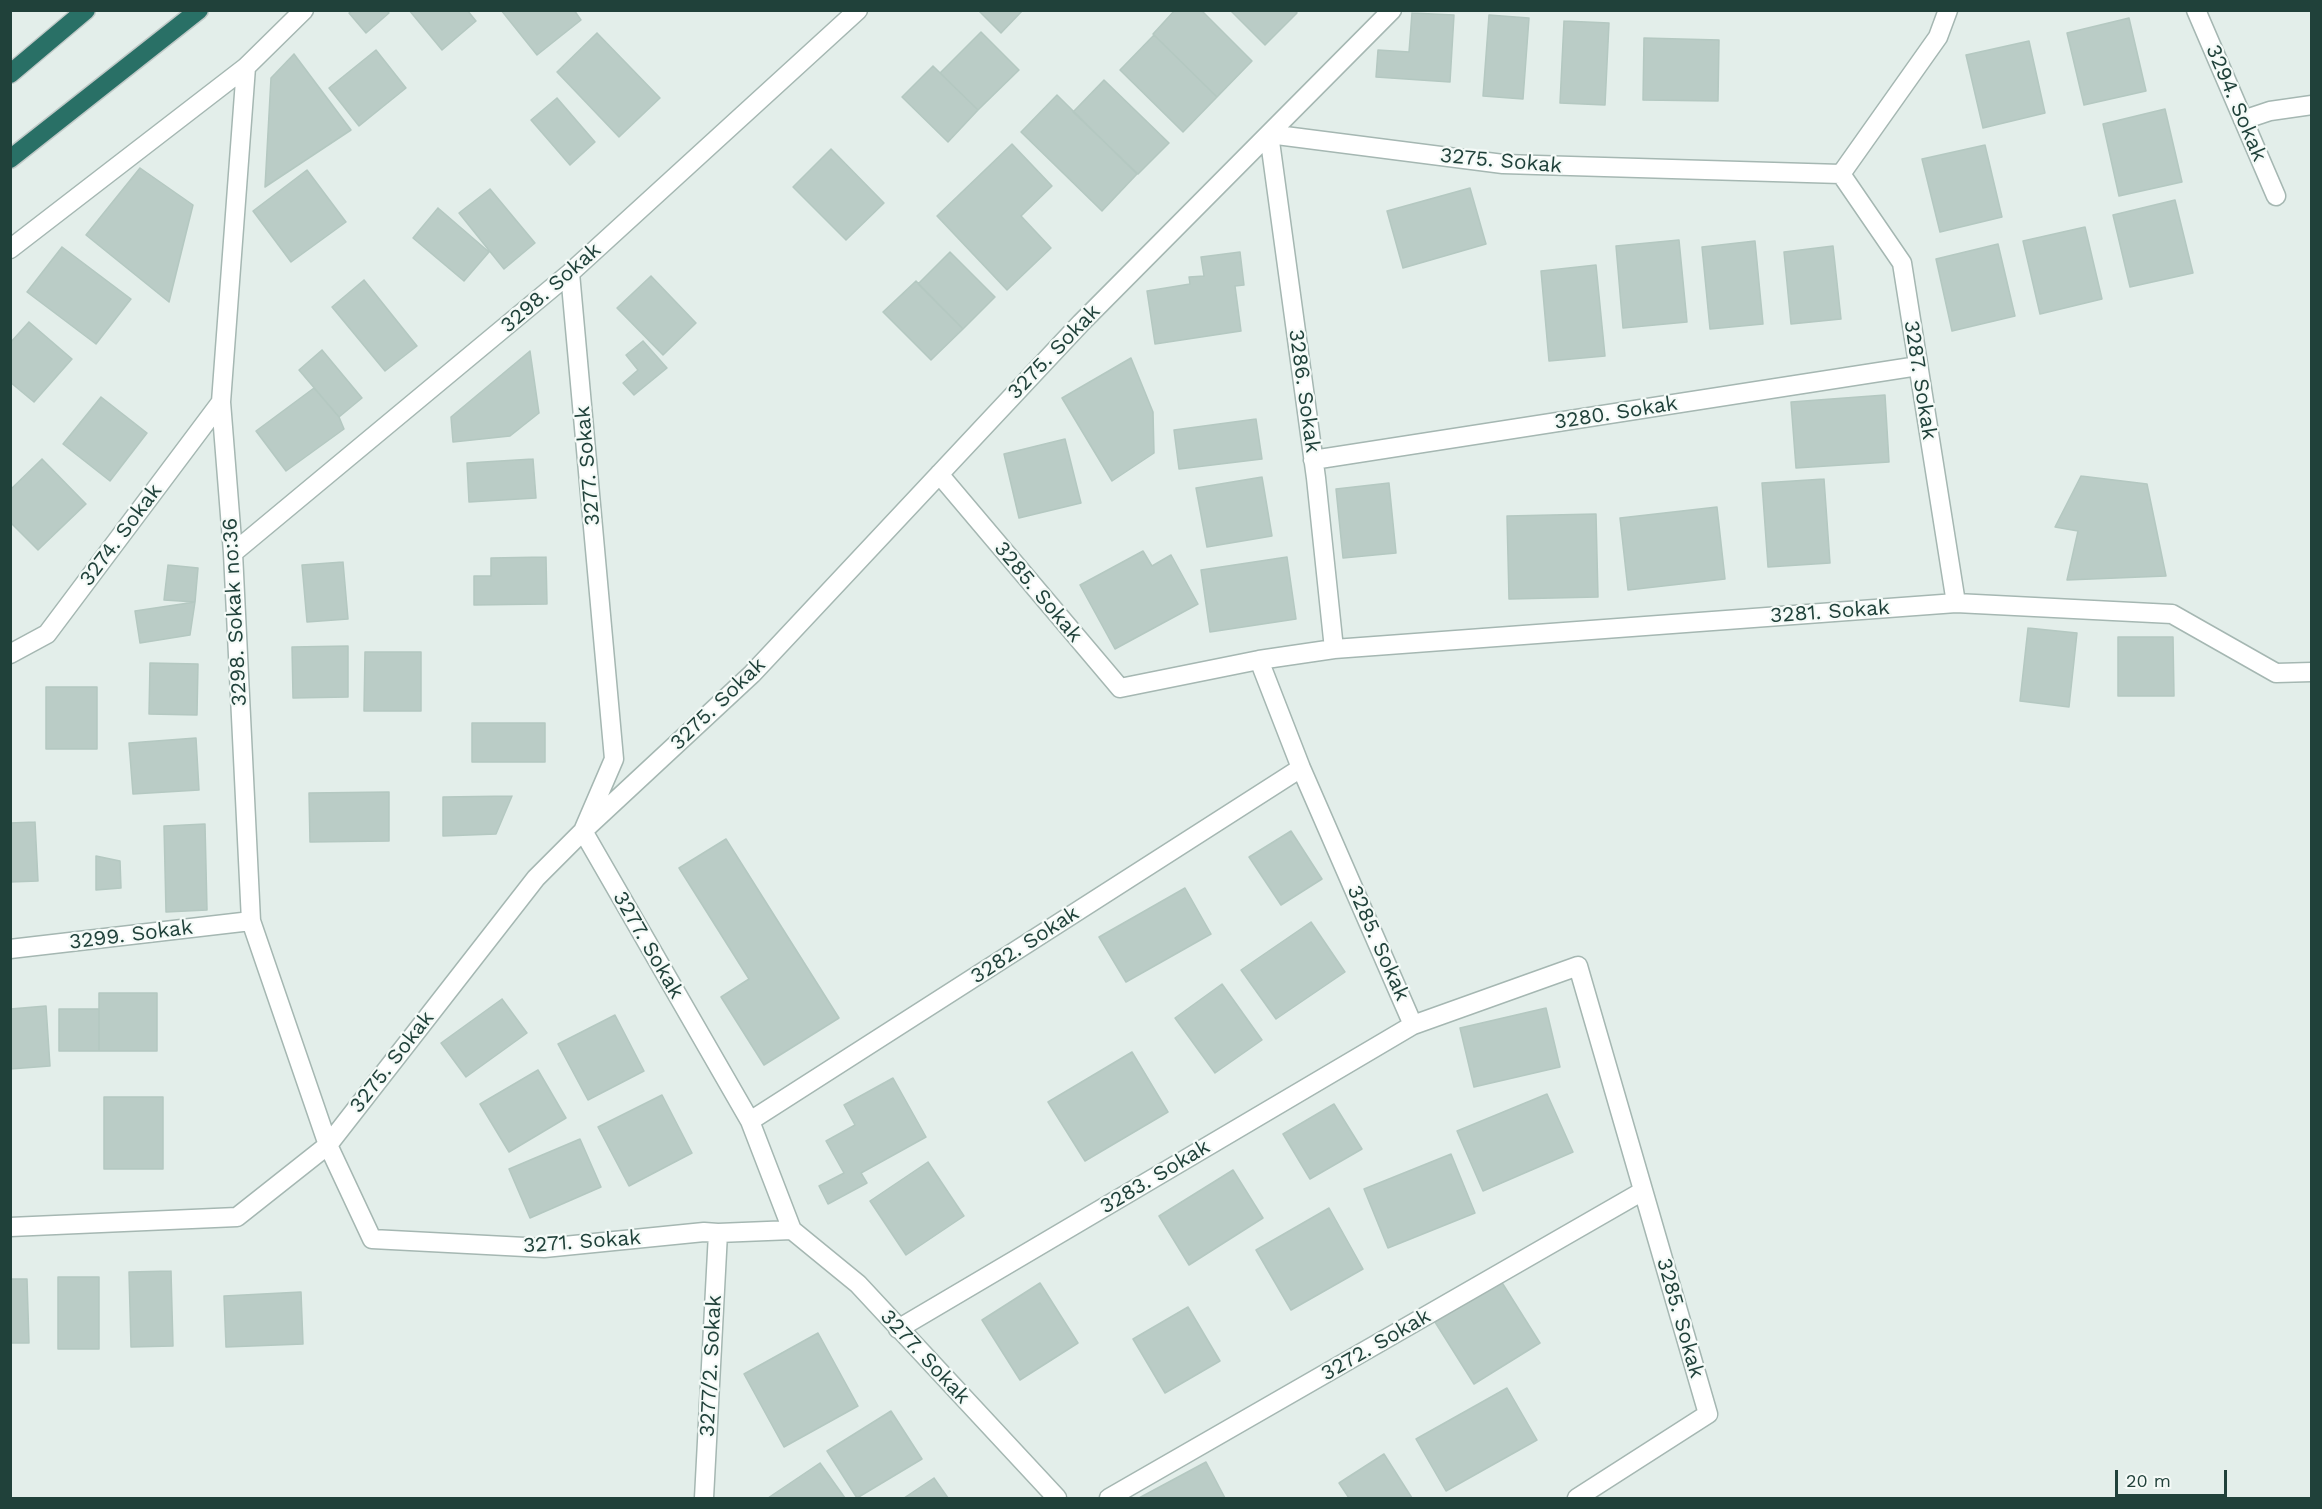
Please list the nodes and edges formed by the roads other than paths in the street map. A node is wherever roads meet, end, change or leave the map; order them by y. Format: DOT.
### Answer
graph roads {
  1 [pos="86,10"];
  2 [pos="199,10"];
  3 [pos="304,10"];
  4 [pos="858,10"];
  5 [pos="1392,10"];
  6 [pos="1948,10"];
  7 [pos="2196,10"];
  8 [pos="246,67"];
  9 [pos="10,74"];
  10 [pos="2312,105"];
  11 [pos="2243,120"];
  12 [pos="1269,134"];
  13 [pos="10,159"];
  14 [pos="1841,174"];
  15 [pos="2276,196"];
  16 [pos="10,249"];
  17 [pos="570,273"];
  18 [pos="1918,366"];
  19 [pos="220,402"];
  20 [pos="1313,460"];
  21 [pos="939,474"];
  22 [pos="233,553"];
  23 [pos="1956,603"];
  24 [pos="1335,649"];
  25 [pos="10,654"];
  26 [pos="1259,660"];
  27 [pos="2312,672"];
  28 [pos="1301,768"];
  29 [pos="583,831"];
  30 [pos="251,921"];
  31 [pos="10,949"];
  32 [pos="1413,1024"];
  33 [pos="750,1121"];
  34 [pos="328,1145"];
  35 [pos="1643,1191"];
  36 [pos="10,1227"];
  37 [pos="792,1230"];
  38 [pos="718,1233"];
  39 [pos="372,1239"];
  40 [pos="898,1329"];
  41 [pos="704,1498"];
  42 [pos="1057,1498"];
  43 [pos="1109,1498"];
  44 [pos="1577,1498"];
  1 -- 9 [label="highway"];
  2 -- 13 [label="highway"];
  3 -- 8 [label="street"];
  4 -- 17 [label="street, 3298. Sokak"];
  5 -- 12 [label="street"];
  6 -- 14 [label="street"];
  7 -- 11 [label="street, 3294. Sokak"];
  8 -- 16 [label="street"];
  8 -- 19 [label="street, 3298. Sokak no:36"];
  10 -- 11 [label="street"];
  11 -- 15 [label="street, 3294. Sokak"];
  12 -- 14 [label="street, 3275. Sokak"];
  12 -- 20 [label="street, 3286. Sokak"];
  12 -- 21 [label="street, 3275. Sokak"];
  14 -- 18 [label="street, 3287. Sokak"];
  17 -- 22 [label="street, 3298. Sokak"];
  17 -- 29 [label="street, 3277. Sokak"];
  18 -- 20 [label="street, 3280. Sokak"];
  18 -- 23 [label="street, 3287. Sokak"];
  19 -- 22 [label="street, 3298. Sokak no:36"];
  19 -- 25 [label="street, 3274. Sokak"];
  20 -- 24 [label="street, 3286. Sokak"];
  21 -- 26 [label="street, 3285. Sokak"];
  21 -- 29 [label="street, 3275. Sokak"];
  22 -- 30 [label="street, 3298. Sokak no:36"];
  23 -- 24 [label="street, 3281. Sokak"];
  23 -- 27 [label="street, 3281. Sokak"];
  24 -- 26 [label="street, 3281. Sokak"];
  26 -- 28 [label="street, 3285. Sokak"];
  28 -- 32 [label="street, 3285. Sokak"];
  28 -- 33 [label="street, 3282. Sokak"];
  29 -- 33 [label="street, 3277. Sokak"];
  29 -- 34 [label="street, 3275. Sokak"];
  30 -- 31 [label="street, 3299. Sokak"];
  30 -- 34 [label="street, 3298. Sokak no:36"];
  32 -- 35 [label="street, 3285. Sokak"];
  32 -- 40 [label="street, 3283. Sokak"];
  33 -- 37 [label="street, 3277. Sokak"];
  34 -- 36 [label="street, 3275. Sokak"];
  34 -- 39 [label="street, 3298. Sokak no:36"];
  35 -- 43 [label="street, 3272. Sokak"];
  35 -- 44 [label="street, 3285. Sokak"];
  37 -- 38 [label="street, 3271. Sokak"];
  37 -- 40 [label="street, 3277. Sokak"];
  38 -- 39 [label="street, 3271. Sokak"];
  38 -- 41 [label="street, 3277/2. Sokak"];
  40 -- 42 [label="street, 3277. Sokak"];
}
